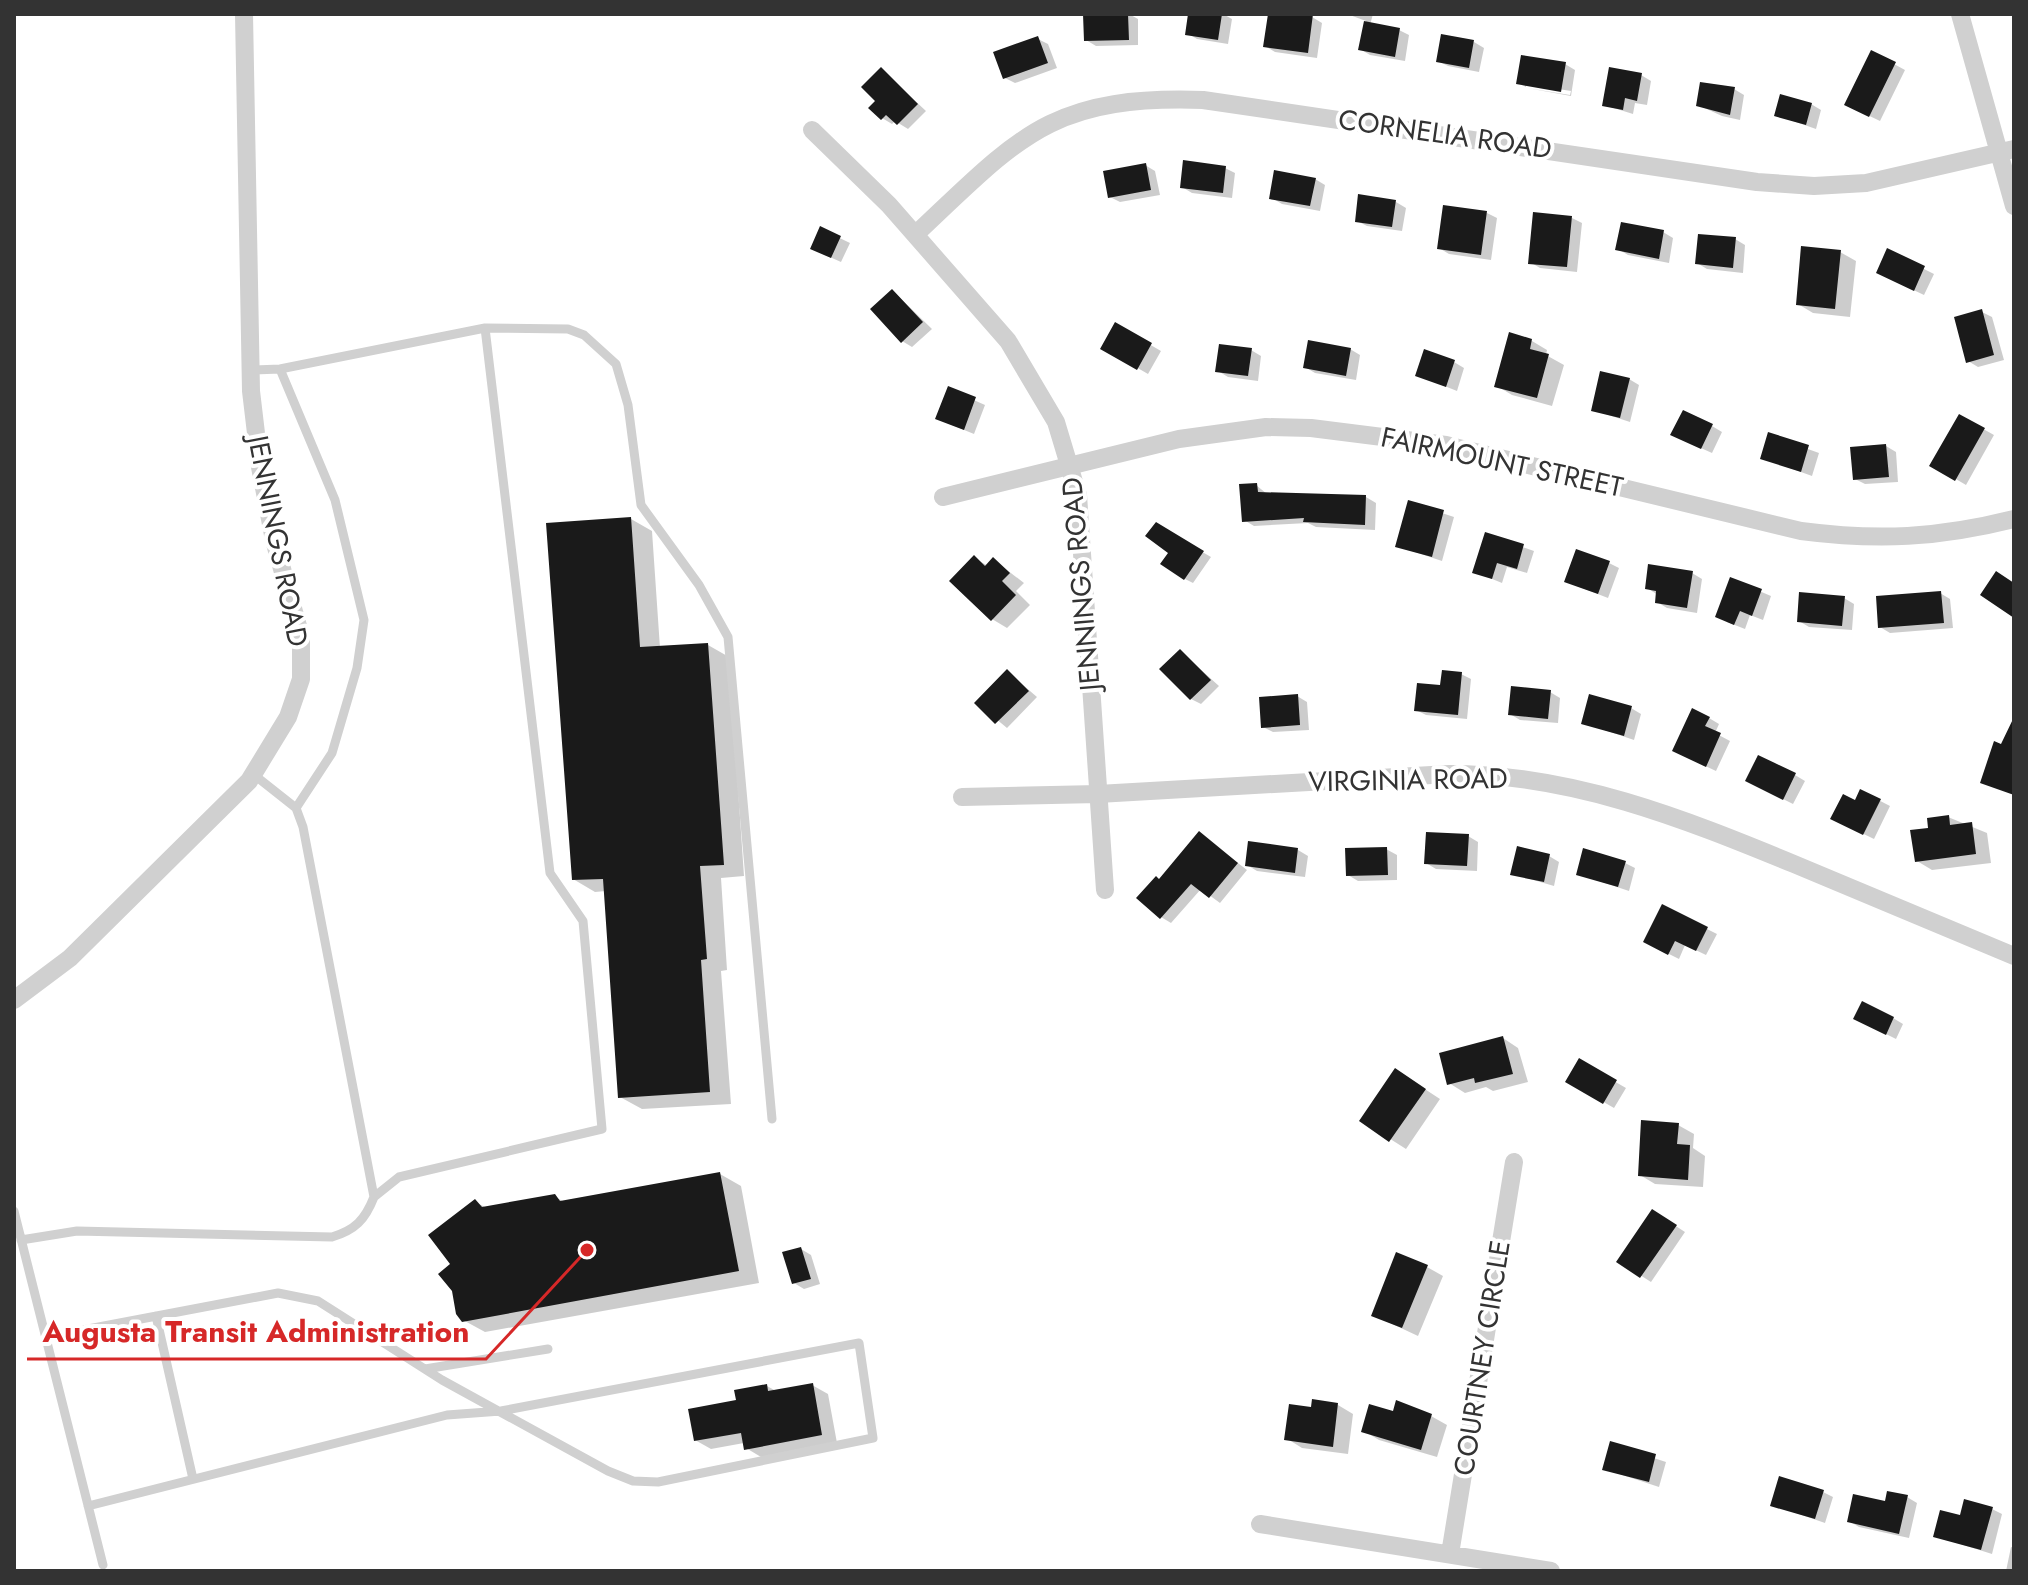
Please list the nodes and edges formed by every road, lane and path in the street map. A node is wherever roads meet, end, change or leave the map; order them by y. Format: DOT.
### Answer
graph roads {
  1 [pos="244,14"];
  2 [pos="1960,14"];
  3 [pos="812,130"];
  4 [pos="2007,152"];
  5 [pos="2014,206"];
  6 [pos="916,234"];
  7 [pos="485,328"];
  8 [pos="280,369"];
  9 [pos="251,370"];
  10 [pos="1072,466"];
  11 [pos="943,497"];
  12 [pos="2014,519"];
  13 [pos="253,774"];
  14 [pos="1098,794"];
  15 [pos="962,797"];
  16 [pos="296,808"];
  17 [pos="1105,890"];
  18 [pos="2012,949"];
  19 [pos="14,1000"];
  20 [pos="772,1119"];
  21 [pos="1514,1162"];
  22 [pos="374,1197"];
  23 [pos="14,1211"];
  24 [pos="21,1240"];
  25 [pos="156,1316"];
  26 [pos="46,1337"];
  27 [pos="548,1349"];
  28 [pos="425,1369"];
  29 [pos="501,1411"];
  30 [pos="193,1479"];
  31 [pos="88,1506"];
  32 [pos="1260,1524"];
  33 [pos="1450,1554"];
  34 [pos="103,1565"];
  35 [pos="1551,1571"];
  1 -- 9 [label="street, JENNINGS ROAD"];
  2 -- 4 [label="street"];
  3 -- 6 [label="street, JENNINGS ROAD"];
  4 -- 5 [label="street"];
  4 -- 6 [label="street, CORNELIA ROAD"];
  6 -- 10 [label="street, JENNINGS ROAD"];
  7 -- 8 [label="lane"];
  7 -- 20 [label="lane"];
  7 -- 22 [label="lane"];
  8 -- 9 [label="lane"];
  8 -- 16 [label="lane"];
  9 -- 13 [label="street, JENNINGS ROAD"];
  10 -- 11 [label="street, FAIRMOUNT STREET"];
  10 -- 12 [label="street, FAIRMOUNT STREET"];
  10 -- 14 [label="street, JENNINGS ROAD"];
  13 -- 16 [label="lane"];
  13 -- 19 [label="street, JENNINGS ROAD"];
  14 -- 15 [label="street, VIRGINIA ROAD"];
  14 -- 17 [label="street, JENNINGS ROAD"];
  14 -- 18 [label="street, VIRGINIA ROAD"];
  16 -- 22 [label="lane"];
  21 -- 33 [label="street, COURTNEY CIRCLE"];
  22 -- 24 [label="lane"];
  23 -- 24 [label="lane"];
  24 -- 26 [label="lane"];
  25 -- 26 [label="lane"];
  25 -- 28 [label="lane"];
  25 -- 30 [label="lane"];
  26 -- 31 [label="lane"];
  27 -- 28 [label="lane"];
  28 -- 29 [label="lane"];
  29 -- 29 [label="lane"];
  29 -- 30 [label="lane"];
  30 -- 31 [label="lane"];
  31 -- 34 [label="lane"];
  32 -- 33 [label="street"];
  33 -- 35 [label="street"];
}
